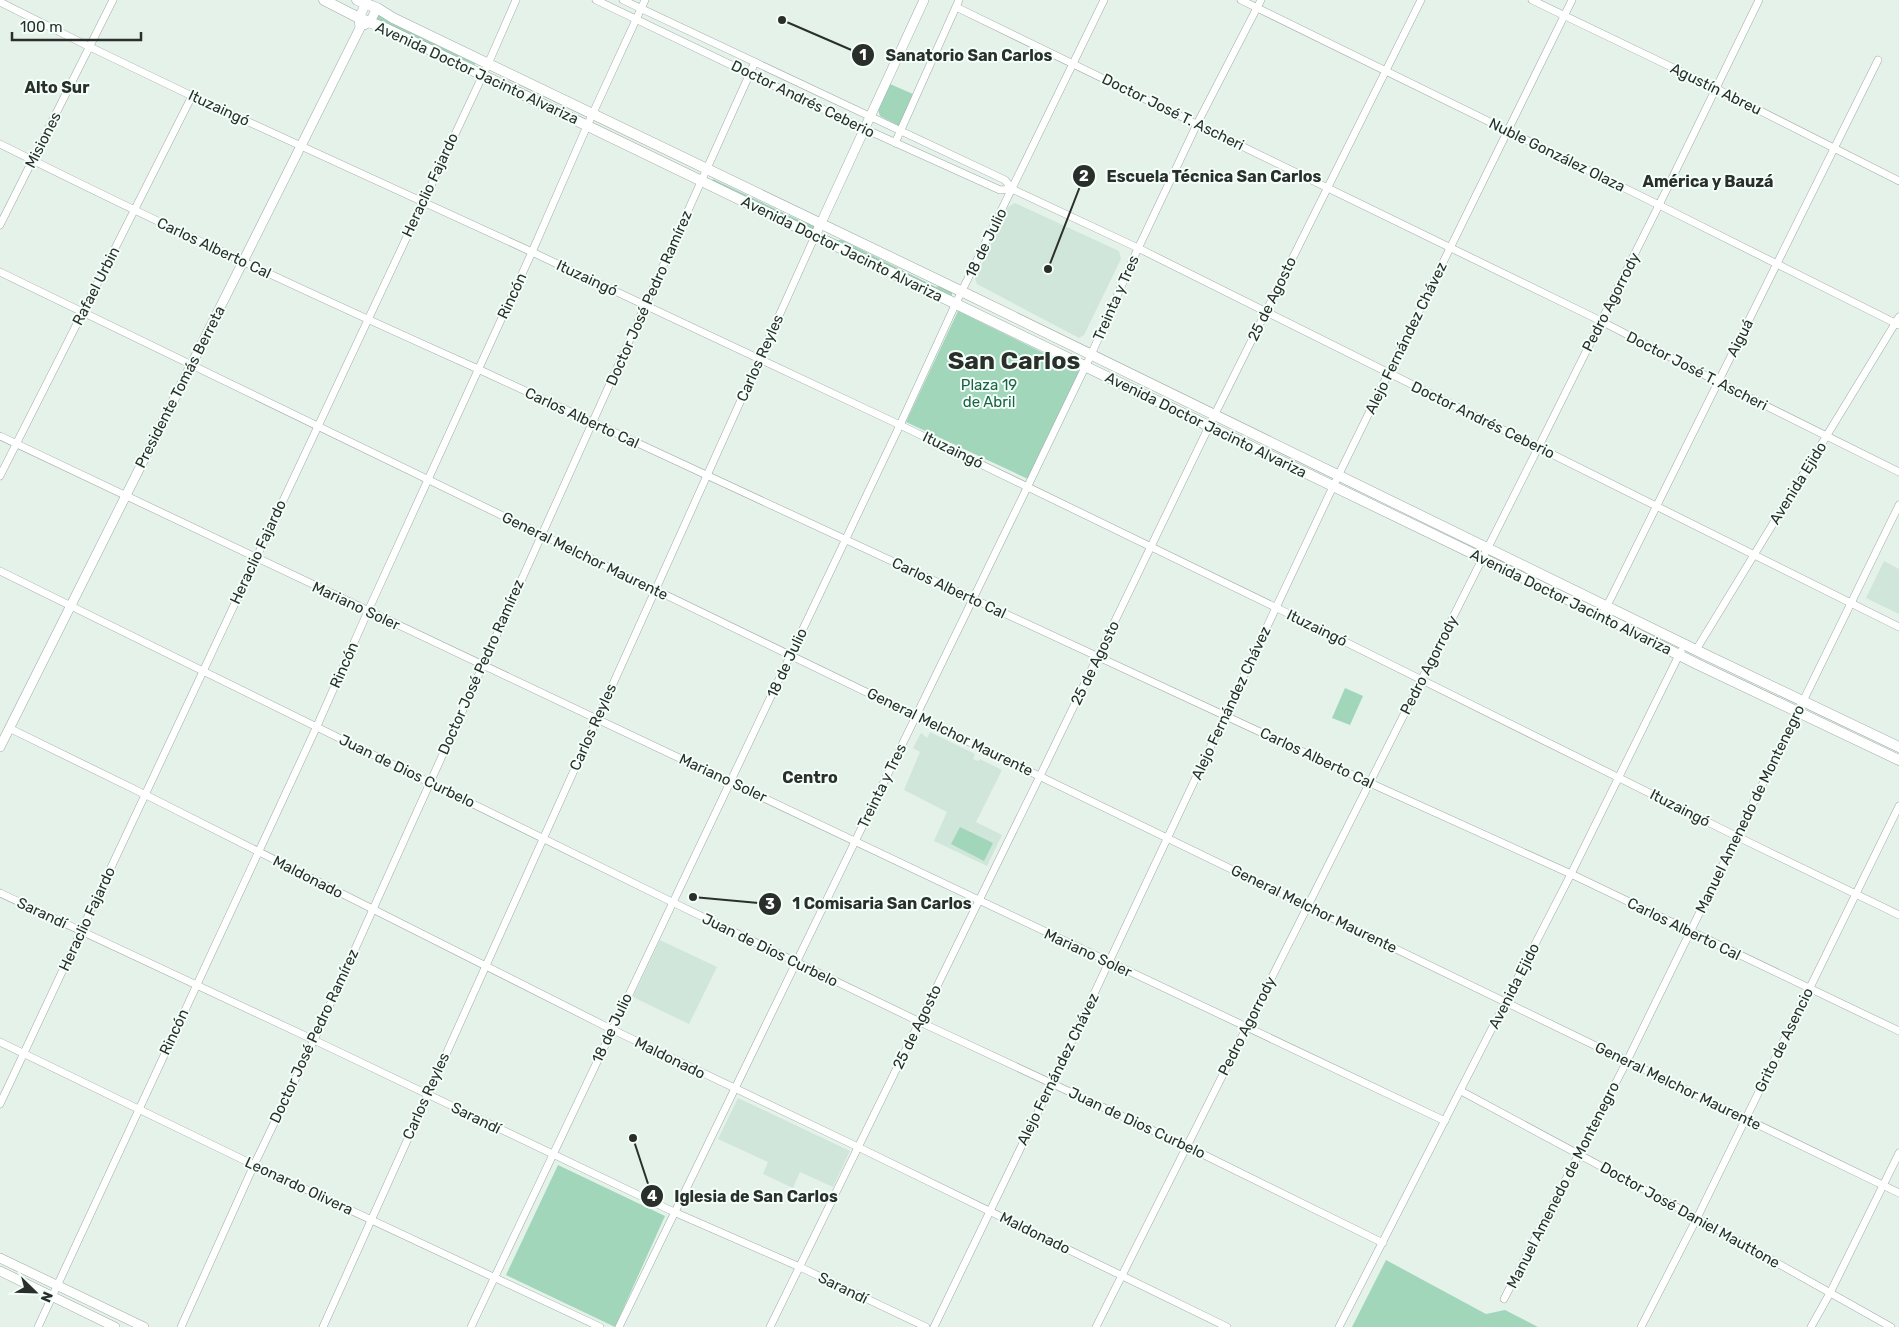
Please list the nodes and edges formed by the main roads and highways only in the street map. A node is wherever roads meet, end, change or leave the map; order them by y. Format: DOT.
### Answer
graph roads {
  1 [pos="324,0"];
  2 [pos="369,2"];
  3 [pos="1899,747"];
  4 [pos="1899,760"];
  1 -- 4 [label="main road, Avenida Doctor Jacinto Alvariza"];
  2 -- 3 [label="main road, Avenida Doctor Jacinto Alvariza"];
}
